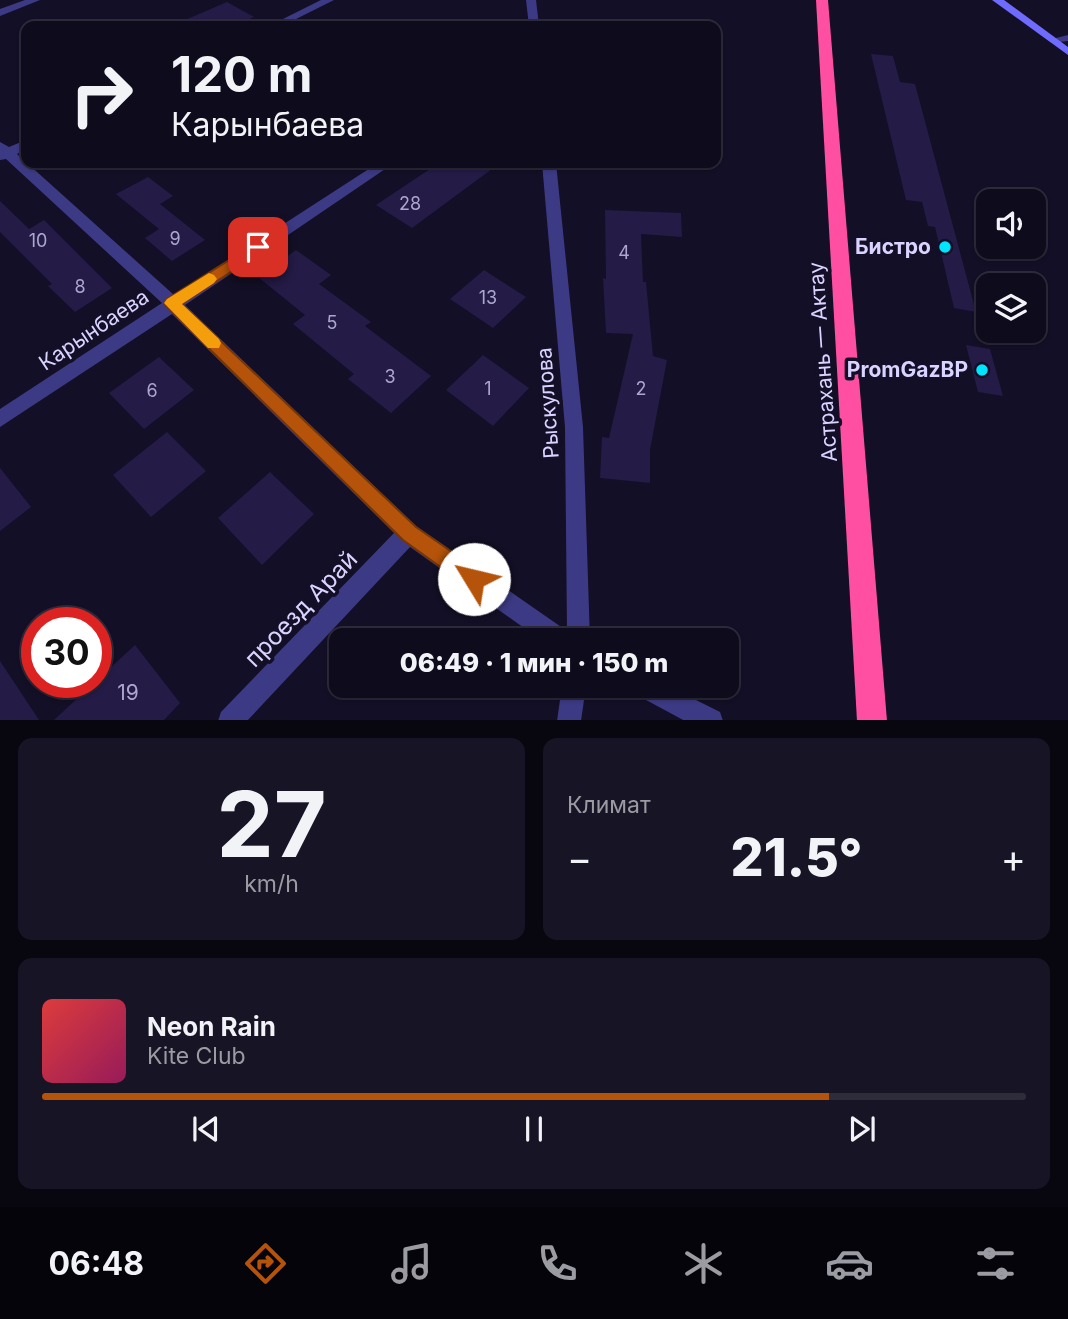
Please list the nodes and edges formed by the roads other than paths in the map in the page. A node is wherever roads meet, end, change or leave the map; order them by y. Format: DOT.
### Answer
graph roads {
  1 [pos="35,0"];
  2 [pos="329,0"];
  3 [pos="531,0"];
  4 [pos="822,0"];
  5 [pos="997,0"];
  6 [pos="0,13"];
  7 [pos="285,21"];
  8 [pos="533,21"];
  9 [pos="1068,38"];
  10 [pos="1052,40"];
  11 [pos="1068,51"];
  12 [pos="21,146"];
  13 [pos="3,152"];
  14 [pos="379,168"];
  15 [pos="549,168"];
  16 [pos="172,303"];
  17 [pos="0,419"];
  18 [pos="410,533"];
  19 [pos="543,628"];
  20 [pos="579,628"];
  21 [pos="572,698"];
  22 [pos="667,698"];
  23 [pos="230,720"];
  24 [pos="569,720"];
  25 [pos="711,720"];
  26 [pos="872,720"];
  1 -- 6 [label="street"];
  2 -- 7 [label="street"];
  3 -- 8 [label="street"];
  4 -- 26 [label="highway, Астрахань — Актау"];
  5 -- 10 [label="street"];
  9 -- 10 [label="lane"];
  10 -- 11 [label="street"];
  12 -- 13 [label="street"];
  13 -- 16 [label="street"];
  14 -- 16 [label="street, Карынбаева"];
  15 -- 20 [label="street, Рыскулова"];
  16 -- 17 [label="street, Карынбаева"];
  16 -- 18 [label="street"];
  18 -- 19 [label="street"];
  18 -- 23 [label="street, проезд Арай"];
  21 -- 24 [label="street"];
  22 -- 25 [label="street"];
}
